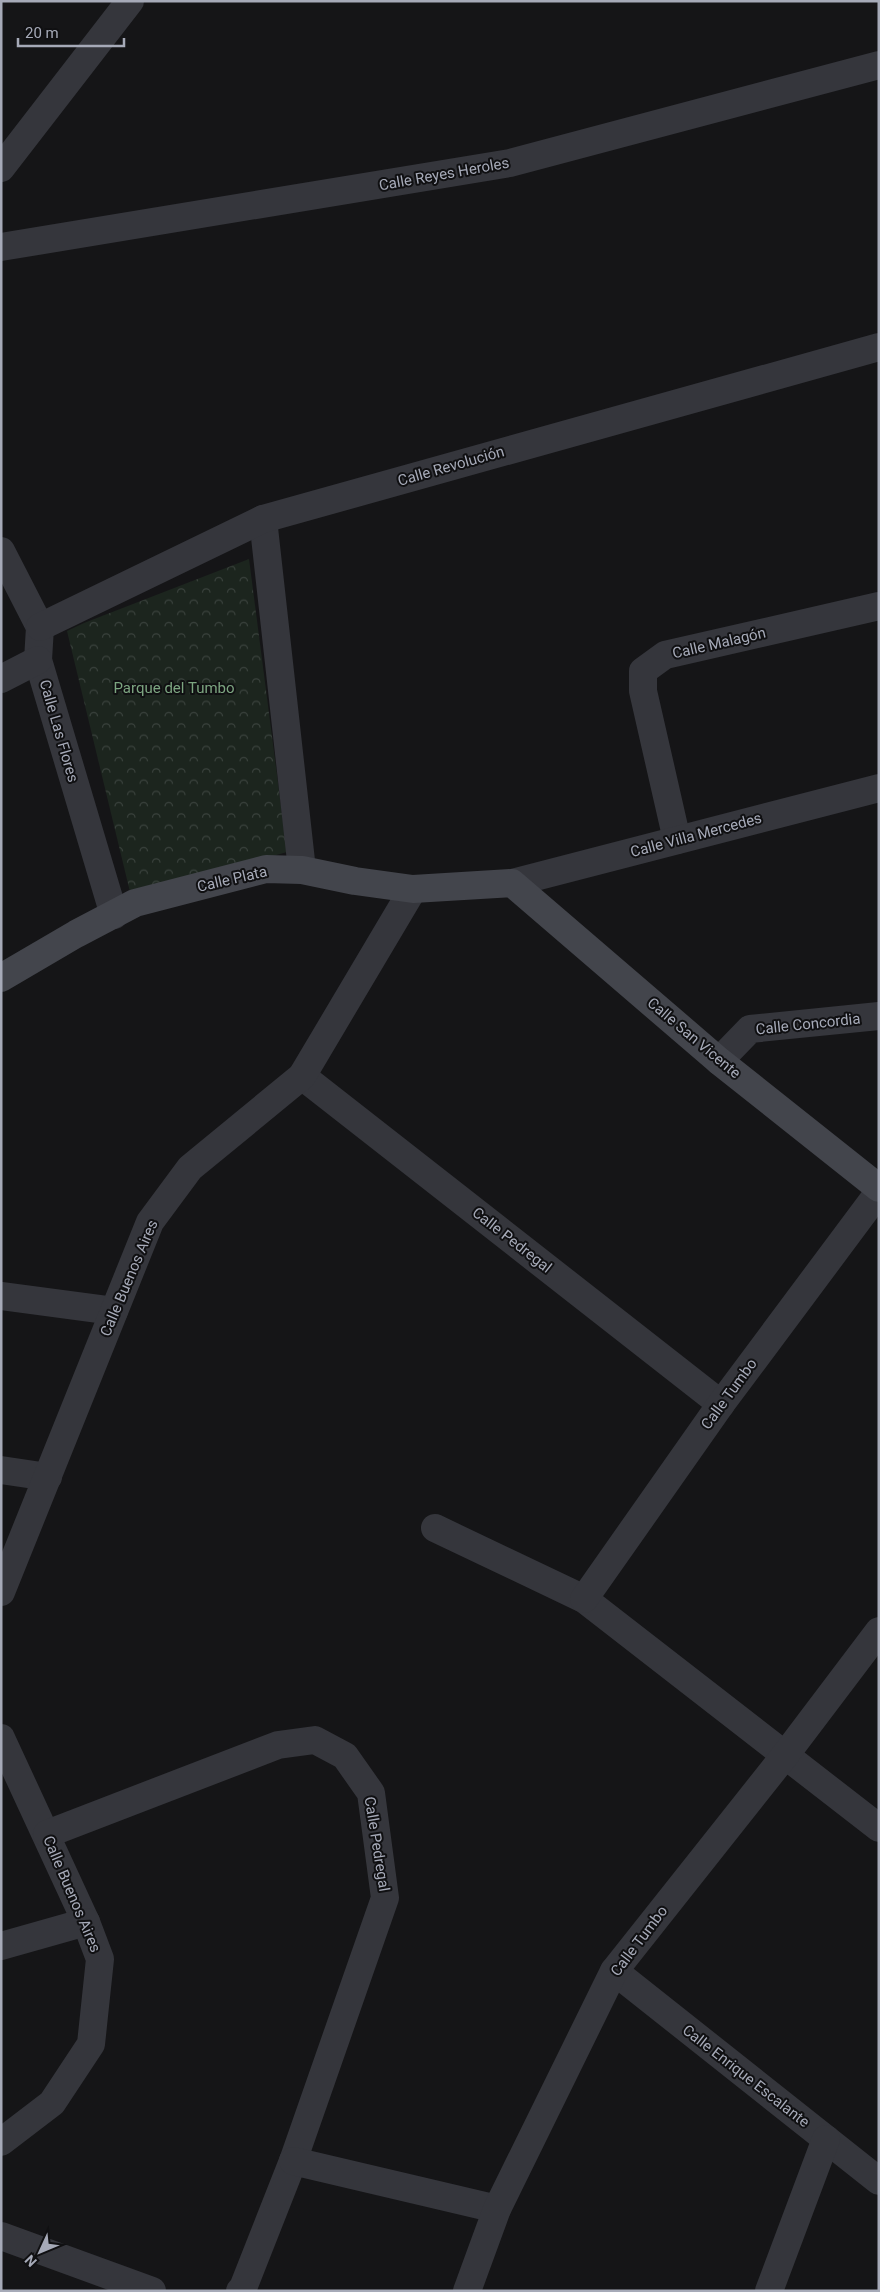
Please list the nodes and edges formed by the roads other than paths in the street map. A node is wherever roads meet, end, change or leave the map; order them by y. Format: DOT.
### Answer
graph roads {
  1 [pos="130,1"];
  2 [pos="879,65"];
  3 [pos="3,160"];
  4 [pos="1,247"];
  5 [pos="879,347"];
  6 [pos="263,519"];
  7 [pos="1,551"];
  8 [pos="879,606"];
  9 [pos="40,627"];
  10 [pos="38,660"];
  11 [pos="1,679"];
  12 [pos="879,788"];
  13 [pos="677,840"];
  14 [pos="302,870"];
  15 [pos="512,883"];
  16 [pos="413,889"];
  17 [pos="114,915"];
  18 [pos="1,978"];
  19 [pos="879,1016"];
  20 [pos="719,1060"];
  21 [pos="302,1076"];
  22 [pos="879,1190"];
  23 [pos="1,1296"];
  24 [pos="114,1311"];
  25 [pos="721,1404"];
  26 [pos="1,1470"];
  27 [pos="48,1476"];
  28 [pos="435,1528"];
  29 [pos="1,1592"];
  30 [pos="584,1599"];
  31 [pos="879,1632"];
  32 [pos="1,1738"];
  33 [pos="786,1754"];
  34 [pos="879,1828"];
  35 [pos="47,1834"];
  36 [pos="86,1922"];
  37 [pos="1,1946"];
  38 [pos="614,1971"];
  39 [pos="826,2140"];
  40 [pos="1,2142"];
  41 [pos="293,2161"];
  42 [pos="879,2181"];
  43 [pos="497,2209"];
  44 [pos="1,2236"];
  45 [pos="152,2291"];
  46 [pos="240,2291"];
  47 [pos="467,2291"];
  48 [pos="769,2291"];
  1 -- 3 [label="street"];
  2 -- 4 [label="street, Calle Reyes Heroles"];
  5 -- 6 [label="street, Calle Revolución"];
  6 -- 9 [label="street, Calle Revolución"];
  6 -- 14 [label="street"];
  7 -- 9 [label="street"];
  8 -- 13 [label="street, Calle Malagón"];
  9 -- 10 [label="street, Calle Las Flores"];
  10 -- 11 [label="street"];
  10 -- 17 [label="street, Calle Las Flores"];
  12 -- 13 [label="street, Calle Villa Mercedes"];
  13 -- 15 [label="street, Calle Villa Mercedes"];
  14 -- 16 [label="main road, Calle Plata"];
  14 -- 17 [label="main road, Calle Plata"];
  15 -- 16 [label="main road, Calle Plata"];
  15 -- 20 [label="main road, Calle San Vicente"];
  16 -- 21 [label="street, Calle Buenos Aires"];
  17 -- 18 [label="main road, Calle Plata"];
  19 -- 20 [label="street, Calle Concordia"];
  20 -- 22 [label="main road, Calle San Vicente"];
  21 -- 24 [label="street, Calle Buenos Aires"];
  21 -- 25 [label="street, Calle Pedregal"];
  22 -- 25 [label="street, Calle Tumbo"];
  23 -- 24 [label="street"];
  24 -- 27 [label="street, Calle Buenos Aires"];
  25 -- 30 [label="street, Calle Tumbo"];
  26 -- 27 [label="street"];
  27 -- 29 [label="street, Calle Buenos Aires"];
  28 -- 30 [label="street"];
  30 -- 33 [label="street"];
  31 -- 33 [label="street, Calle Tumbo"];
  32 -- 35 [label="street, Calle Buenos Aires"];
  33 -- 34 [label="street"];
  33 -- 38 [label="street, Calle Tumbo"];
  35 -- 36 [label="street, Calle Buenos Aires"];
  35 -- 41 [label="street, Calle Pedregal"];
  36 -- 37 [label="street"];
  36 -- 40 [label="street, Calle Buenos Aires"];
  38 -- 39 [label="street, Calle Enrique Escalante"];
  38 -- 43 [label="street, Calle Tumbo"];
  39 -- 42 [label="street, Calle Enrique Escalante"];
  39 -- 48 [label="street"];
  41 -- 43 [label="street"];
  41 -- 46 [label="street, Calle Pedregal"];
  43 -- 47 [label="street, Calle Tumbo"];
  44 -- 45 [label="street"];
}
